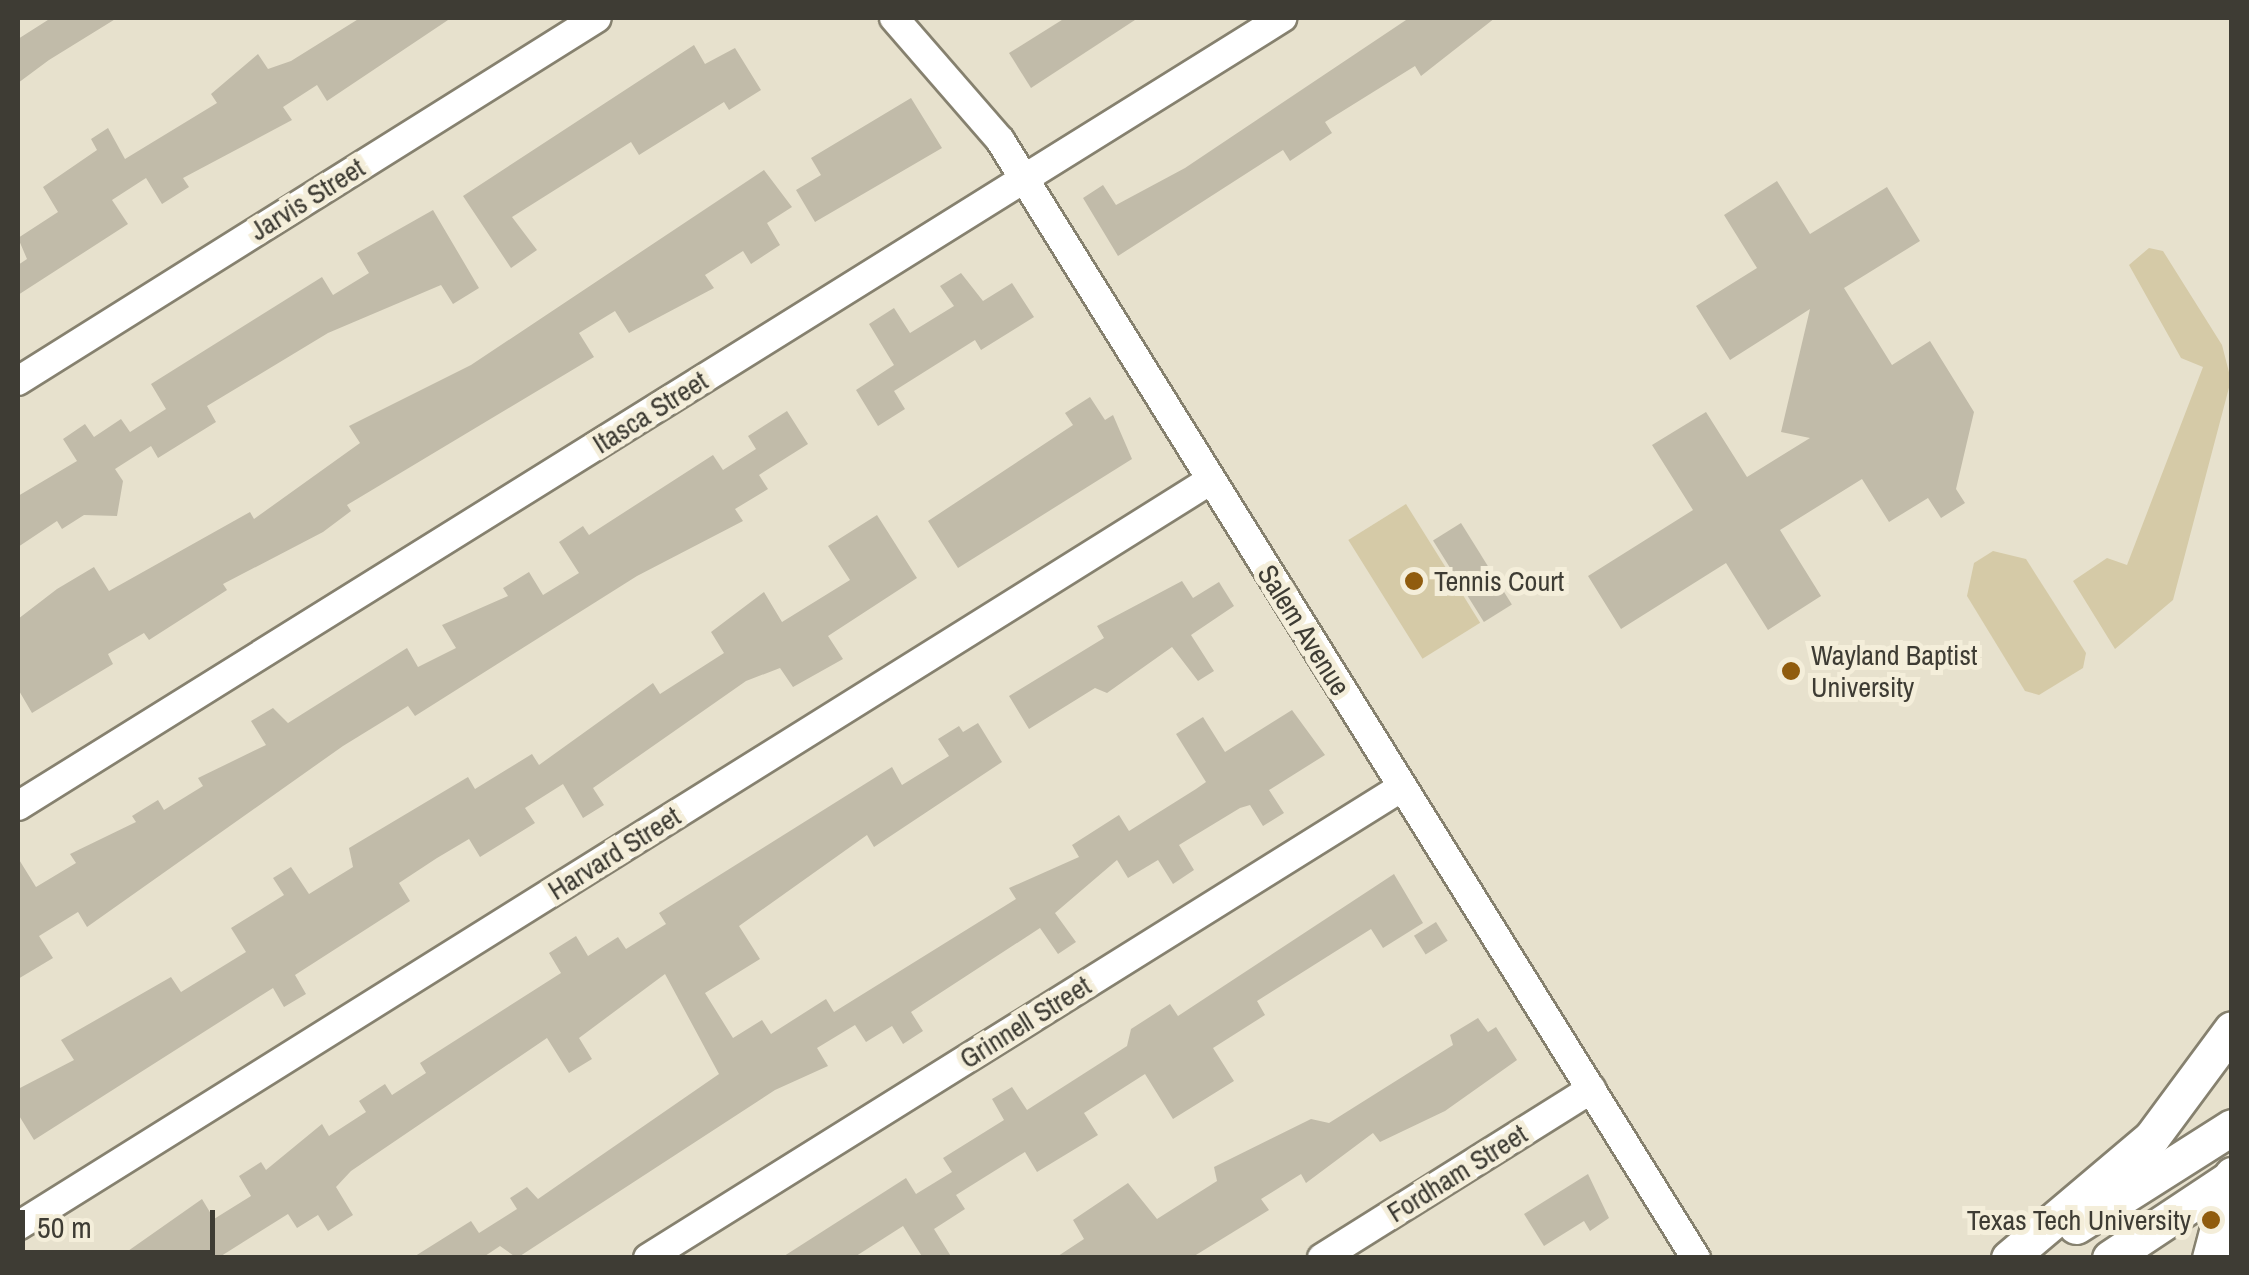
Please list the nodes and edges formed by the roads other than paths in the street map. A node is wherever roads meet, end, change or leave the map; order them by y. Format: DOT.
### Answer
graph roads {
  1 [pos="597,18"];
  2 [pos="894,18"];
  3 [pos="1282,18"];
  4 [pos="1024,180"];
  5 [pos="18,381"];
  6 [pos="1211,480"];
  7 [pos="1402,787"];
  8 [pos="18,806"];
  9 [pos="2232,1030"];
  10 [pos="1591,1090"];
  11 [pos="2232,1127"];
  12 [pos="2231,1177"];
  13 [pos="18,1226"];
  14 [pos="648,1258"];
  15 [pos="1322,1258"];
  16 [pos="1696,1258"];
  17 [pos="2010,1258"];
  18 [pos="2028,1258"];
  19 [pos="2110,1258"];
  20 [pos="2210,1258"];
  1 -- 5 [label="street, Jarvis Street"];
  2 -- 4 [label="street, Salem Avenue"];
  3 -- 4 [label="street, Itasca Street"];
  4 -- 6 [label="street, Salem Avenue"];
  4 -- 8 [label="street, Itasca Street"];
  6 -- 7 [label="street, Salem Avenue"];
  6 -- 13 [label="street, Harvard Street"];
  7 -- 10 [label="street, Salem Avenue"];
  7 -- 14 [label="street, Grinnell Street"];
  9 -- 17 [label="main road"];
  10 -- 15 [label="street, Fordham Street"];
  10 -- 16 [label="street, Salem Avenue"];
  11 -- 18 [label="main road"];
  12 -- 19 [label="main road"];
  12 -- 20 [label="main road"];
}
